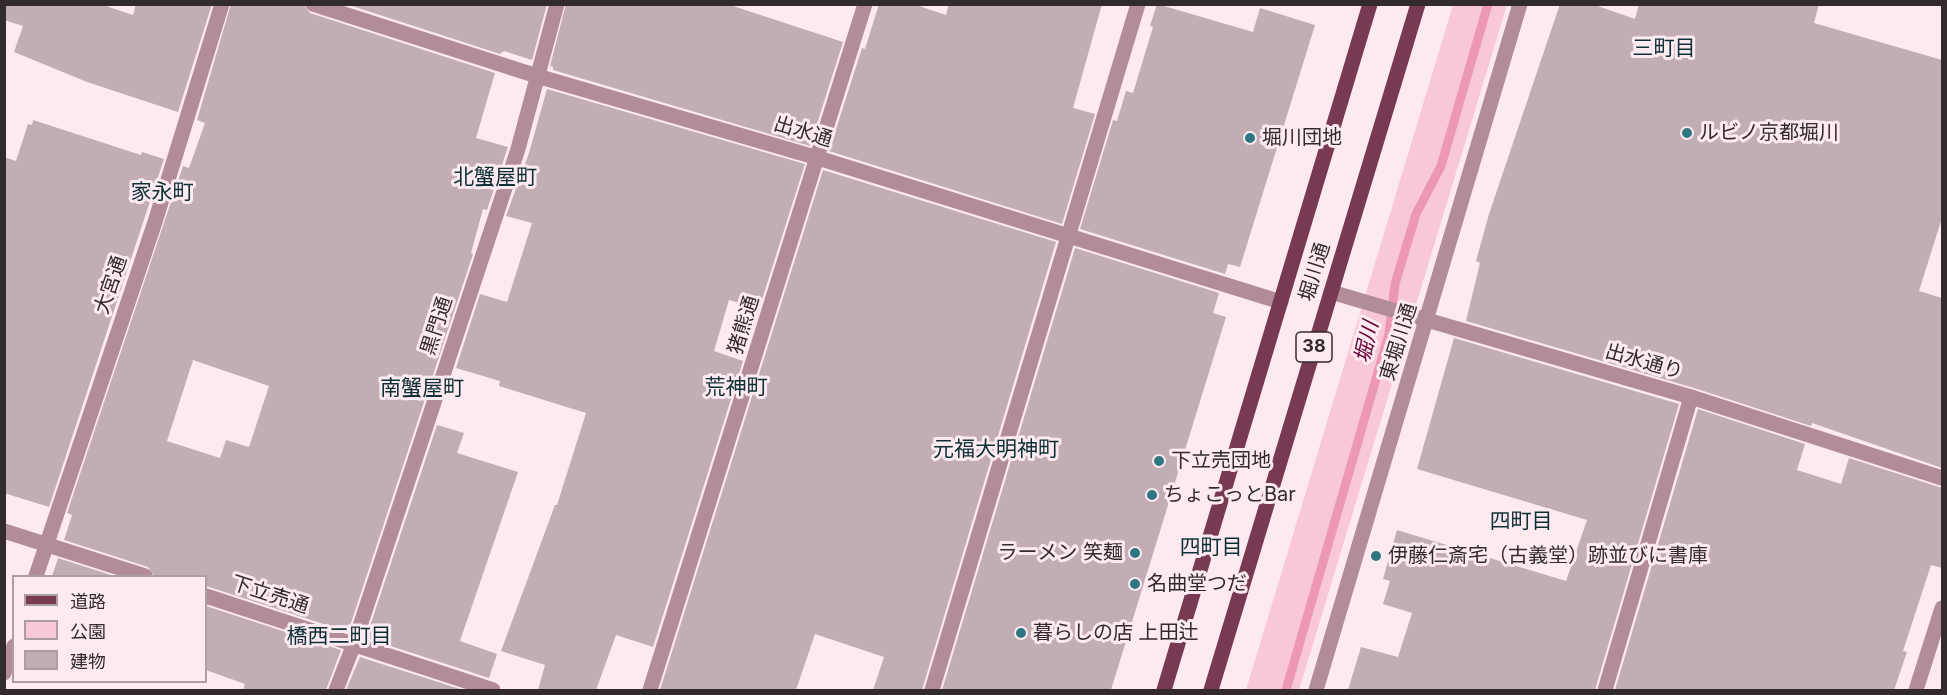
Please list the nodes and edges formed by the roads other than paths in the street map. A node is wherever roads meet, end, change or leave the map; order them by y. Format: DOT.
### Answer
graph roads {
  1 [pos="222,4"];
  2 [pos="313,4"];
  3 [pos="557,4"];
  4 [pos="865,4"];
  5 [pos="1138,4"];
  6 [pos="1370,4"];
  7 [pos="1418,4"];
  8 [pos="1520,4"];
  9 [pos="537,76"];
  10 [pos="818,158"];
  11 [pos="1069,236"];
  12 [pos="1331,292"];
  13 [pos="1281,302"];
  14 [pos="1421,318"];
  15 [pos="1691,397"];
  16 [pos="1942,478"];
  17 [pos="4,531"];
  18 [pos="46,544"];
  19 [pos="36,575"];
  20 [pos="143,575"];
  21 [pos="207,596"];
  22 [pos="1942,608"];
  23 [pos="354,644"];
  24 [pos="12,651"];
  25 [pos="4,673"];
  26 [pos="336,690"];
  27 [pos="493,690"];
  28 [pos="650,690"];
  29 [pos="932,690"];
  30 [pos="1164,690"];
  31 [pos="1211,690"];
  32 [pos="1316,690"];
  33 [pos="1605,690"];
  34 [pos="1916,690"];
  1 -- 18 [label="street, 大宮通"];
  2 -- 9 [label="street, 出水通"];
  3 -- 9 [label="street, 黒門通"];
  4 -- 10 [label="street, 猪熊通"];
  5 -- 11 [label="street"];
  6 -- 13 [label="main road, 堀川通 / 38"];
  7 -- 12 [label="main road, 堀川通 / 38"];
  8 -- 14 [label="street, 東堀川通"];
  9 -- 10 [label="street, 出水通"];
  9 -- 23 [label="street, 黒門通"];
  10 -- 11 [label="street, 出水通"];
  10 -- 28 [label="street, 猪熊通"];
  11 -- 13 [label="street, 出水通"];
  11 -- 29 [label="street"];
  12 -- 14 [label="street, 出水通り"];
  12 -- 31 [label="main road, 堀川通 / 38"];
  13 -- 30 [label="main road, 堀川通 / 38"];
  14 -- 15 [label="street, 出水通り"];
  14 -- 32 [label="street, 東堀川通"];
  15 -- 16 [label="street, 出水通り"];
  15 -- 33 [label="street"];
  17 -- 18 [label="street"];
  18 -- 19 [label="street, 大宮通"];
  18 -- 20 [label="street"];
  21 -- 23 [label="street, 下立売通"];
  22 -- 34 [label="street"];
  23 -- 26 [label="street, 黒門通"];
  23 -- 27 [label="street, 下立売通"];
  24 -- 25 [label="street"];
}
